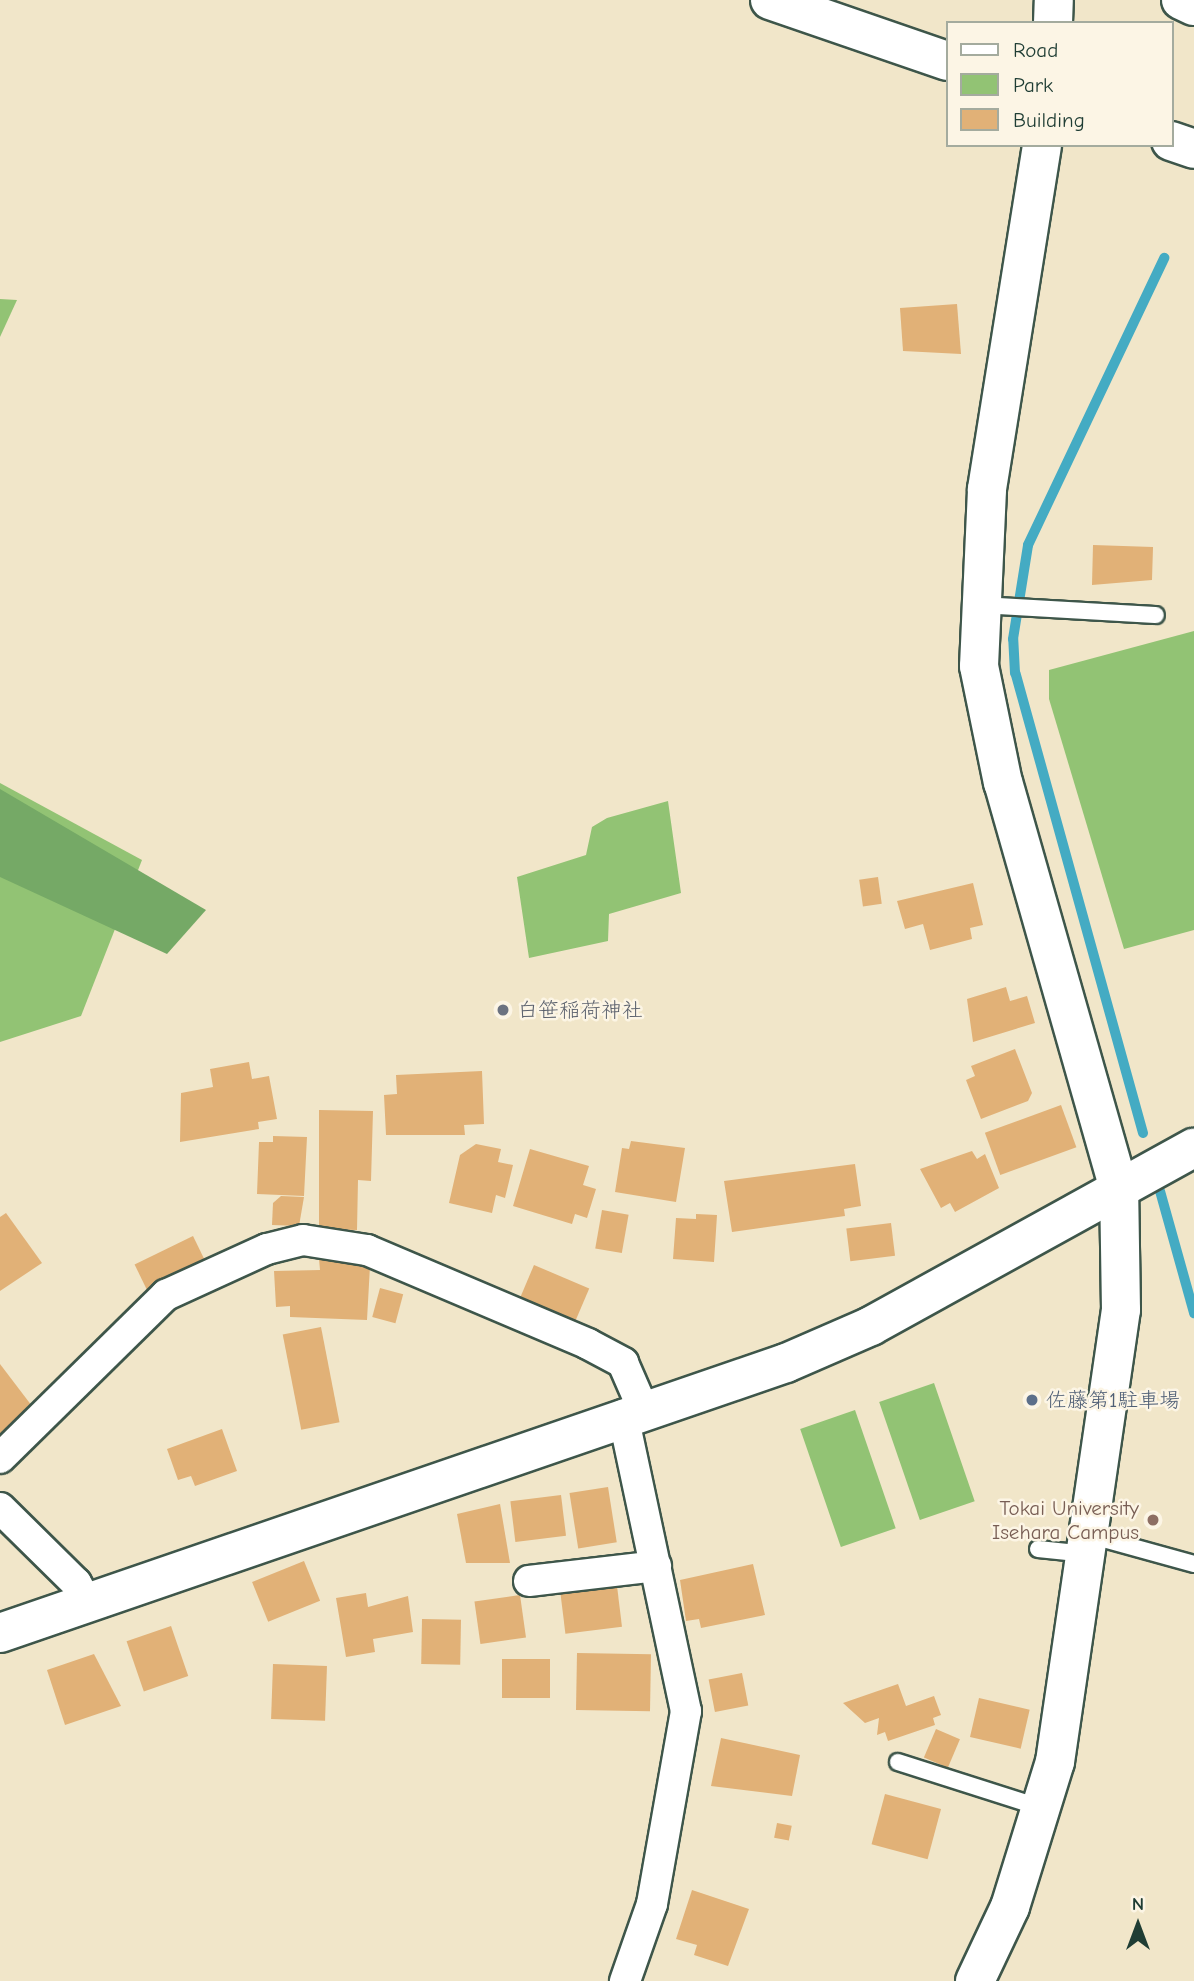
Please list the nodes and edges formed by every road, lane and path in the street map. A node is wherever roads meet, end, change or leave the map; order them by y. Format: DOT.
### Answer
graph roads {
  1 [pos="770,0"];
  2 [pos="1054,0"];
  3 [pos="1181,0"];
  4 [pos="1194,6"];
  5 [pos="1053,21"];
  6 [pos="946,61"];
  7 [pos="1173,142"];
  8 [pos="1042,147"];
  9 [pos="1194,149"];
  10 [pos="1002,607"];
  11 [pos="1156,615"];
  12 [pos="1194,1148"];
  13 [pos="1119,1189"];
  14 [pos="633,1412"];
  15 [pos="0,1458"];
  16 [pos="0,1508"];
  17 [pos="1088,1544"];
  18 [pos="1038,1549"];
  19 [pos="1194,1564"];
  20 [pos="656,1566"];
  21 [pos="529,1581"];
  22 [pos="87,1602"];
  23 [pos="0,1633"];
  24 [pos="898,1762"];
  25 [pos="1043,1808"];
  26 [pos="625,1981"];
  27 [pos="975,1981"];
  1 -- 6 [label="main road"];
  2 -- 5 [label="main road"];
  3 -- 4 [label="main road"];
  7 -- 9 [label="main road"];
  8 -- 10 [label="main road"];
  10 -- 11 [label="lane"];
  10 -- 13 [label="main road"];
  12 -- 13 [label="main road"];
  13 -- 14 [label="main road"];
  13 -- 17 [label="main road"];
  14 -- 15 [label="street"];
  14 -- 20 [label="street"];
  14 -- 22 [label="main road"];
  16 -- 22 [label="street"];
  17 -- 18 [label="lane"];
  17 -- 19 [label="lane"];
  17 -- 25 [label="main road"];
  20 -- 21 [label="street"];
  20 -- 26 [label="street"];
  22 -- 23 [label="main road"];
  24 -- 25 [label="lane"];
  25 -- 27 [label="main road"];
}
